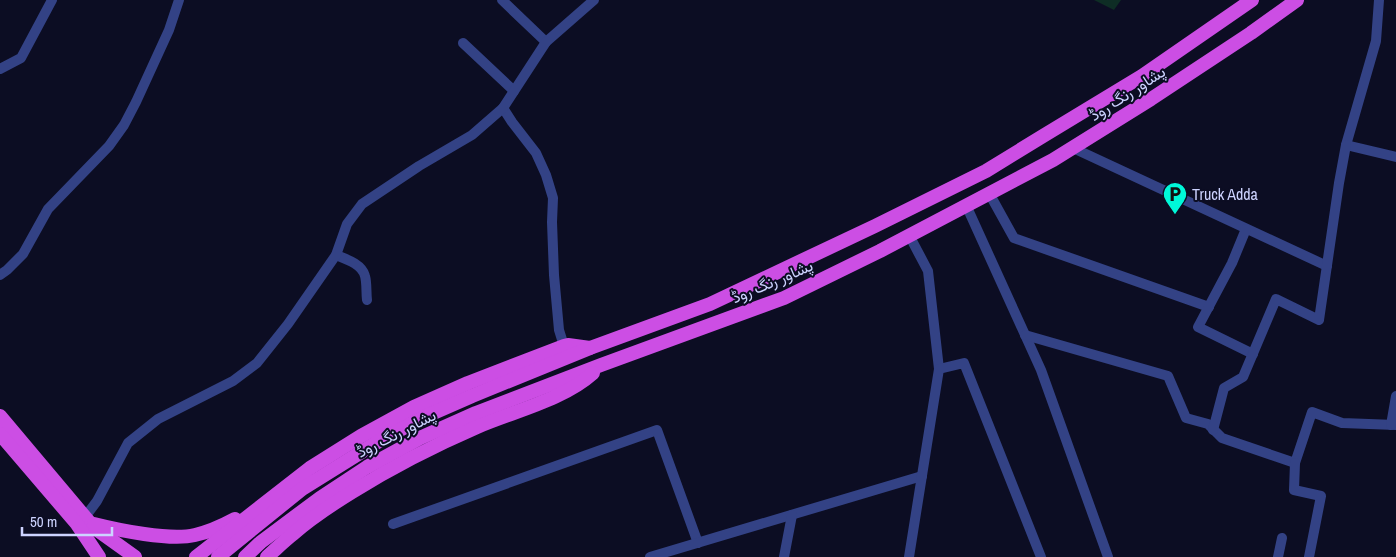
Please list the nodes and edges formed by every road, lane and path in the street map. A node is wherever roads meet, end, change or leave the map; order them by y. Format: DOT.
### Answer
graph roads {
  1 [pos="52,0"];
  2 [pos="180,0"];
  3 [pos="502,0"];
  4 [pos="1252,0"];
  5 [pos="1297,0"];
  6 [pos="1379,0"];
  7 [pos="587,2"];
  8 [pos="546,42"];
  9 [pos="463,43"];
  10 [pos="0,68"];
  11 [pos="514,91"];
  12 [pos="503,108"];
  13 [pos="1346,145"];
  14 [pos="1073,148"];
  15 [pos="1396,157"];
  16 [pos="989,193"];
  17 [pos="966,205"];
  18 [pos="1246,229"];
  19 [pos="909,236"];
  20 [pos="336,255"];
  21 [pos="1327,266"];
  22 [pos="0,275"];
  23 [pos="367,300"];
  24 [pos="1209,307"];
  25 [pos="1025,336"];
  26 [pos="564,346"];
  27 [pos="590,348"];
  28 [pos="1253,354"];
  29 [pos="601,365"];
  30 [pos="939,369"];
  31 [pos="1396,396"];
  32 [pos="0,416"];
  33 [pos="1394,425"];
  34 [pos="1213,430"];
  35 [pos="0,434"];
  36 [pos="1295,463"];
  37 [pos="922,476"];
  38 [pos="258,507"];
  39 [pos="792,515"];
  40 [pos="394,524"];
  41 [pos="89,526"];
  42 [pos="1282,538"];
  43 [pos="698,543"];
  44 [pos="99,557"];
  45 [pos="135,557"];
  46 [pos="196,557"];
  47 [pos="218,557"];
  48 [pos="244,557"];
  49 [pos="267,557"];
  50 [pos="650,557"];
  51 [pos="784,557"];
  52 [pos="909,557"];
  53 [pos="1041,557"];
  54 [pos="1108,557"];
  55 [pos="1278,557"];
  56 [pos="1309,557"];
  1 -- 10 [label="street"];
  2 -- 22 [label="street"];
  3 -- 8 [label="street"];
  4 -- 27 [label="highway, پشاور رنگ روڈ"];
  5 -- 14 [label="highway, پشاور رنگ روڈ"];
  6 -- 13 [label="street"];
  7 -- 8 [label="street"];
  8 -- 11 [label="street"];
  9 -- 11 [label="street"];
  11 -- 12 [label="street"];
  12 -- 20 [label="street"];
  12 -- 26 [label="street"];
  13 -- 15 [label="street"];
  13 -- 21 [label="street"];
  14 -- 16 [label="highway, پشاور رنگ روڈ"];
  14 -- 18 [label="street"];
  16 -- 17 [label="highway, پشاور رنگ روڈ"];
  16 -- 24 [label="street"];
  17 -- 19 [label="highway, پشاور رنگ روڈ"];
  17 -- 25 [label="street"];
  18 -- 21 [label="street"];
  18 -- 24 [label="street"];
  19 -- 29 [label="highway, پشاور رنگ روڈ"];
  19 -- 30 [label="street"];
  20 -- 23 [label="street"];
  20 -- 41 [label="street"];
  21 -- 28 [label="street"];
  24 -- 28 [label="street"];
  25 -- 34 [label="street"];
  25 -- 54 [label="street"];
  26 -- 27 [label="highway"];
  26 -- 38 [label="highway"];
  27 -- 47 [label="highway, پشاور رنگ روڈ"];
  28 -- 34 [label="street"];
  29 -- 48 [label="highway, پشاور رنگ روڈ"];
  29 -- 49 [label="highway"];
  30 -- 37 [label="street"];
  30 -- 53 [label="street"];
  31 -- 33 [label="street"];
  32 -- 41 [label="highway"];
  33 -- 36 [label="street"];
  34 -- 36 [label="street"];
  35 -- 41 [label="highway"];
  36 -- 56 [label="street"];
  37 -- 39 [label="street"];
  37 -- 52 [label="street"];
  38 -- 41 [label="highway"];
  38 -- 46 [label="highway"];
  39 -- 43 [label="street"];
  39 -- 51 [label="street"];
  40 -- 43 [label="street"];
  41 -- 44 [label="highway"];
  41 -- 45 [label="highway"];
  42 -- 55 [label="street"];
  43 -- 50 [label="street"];
}
